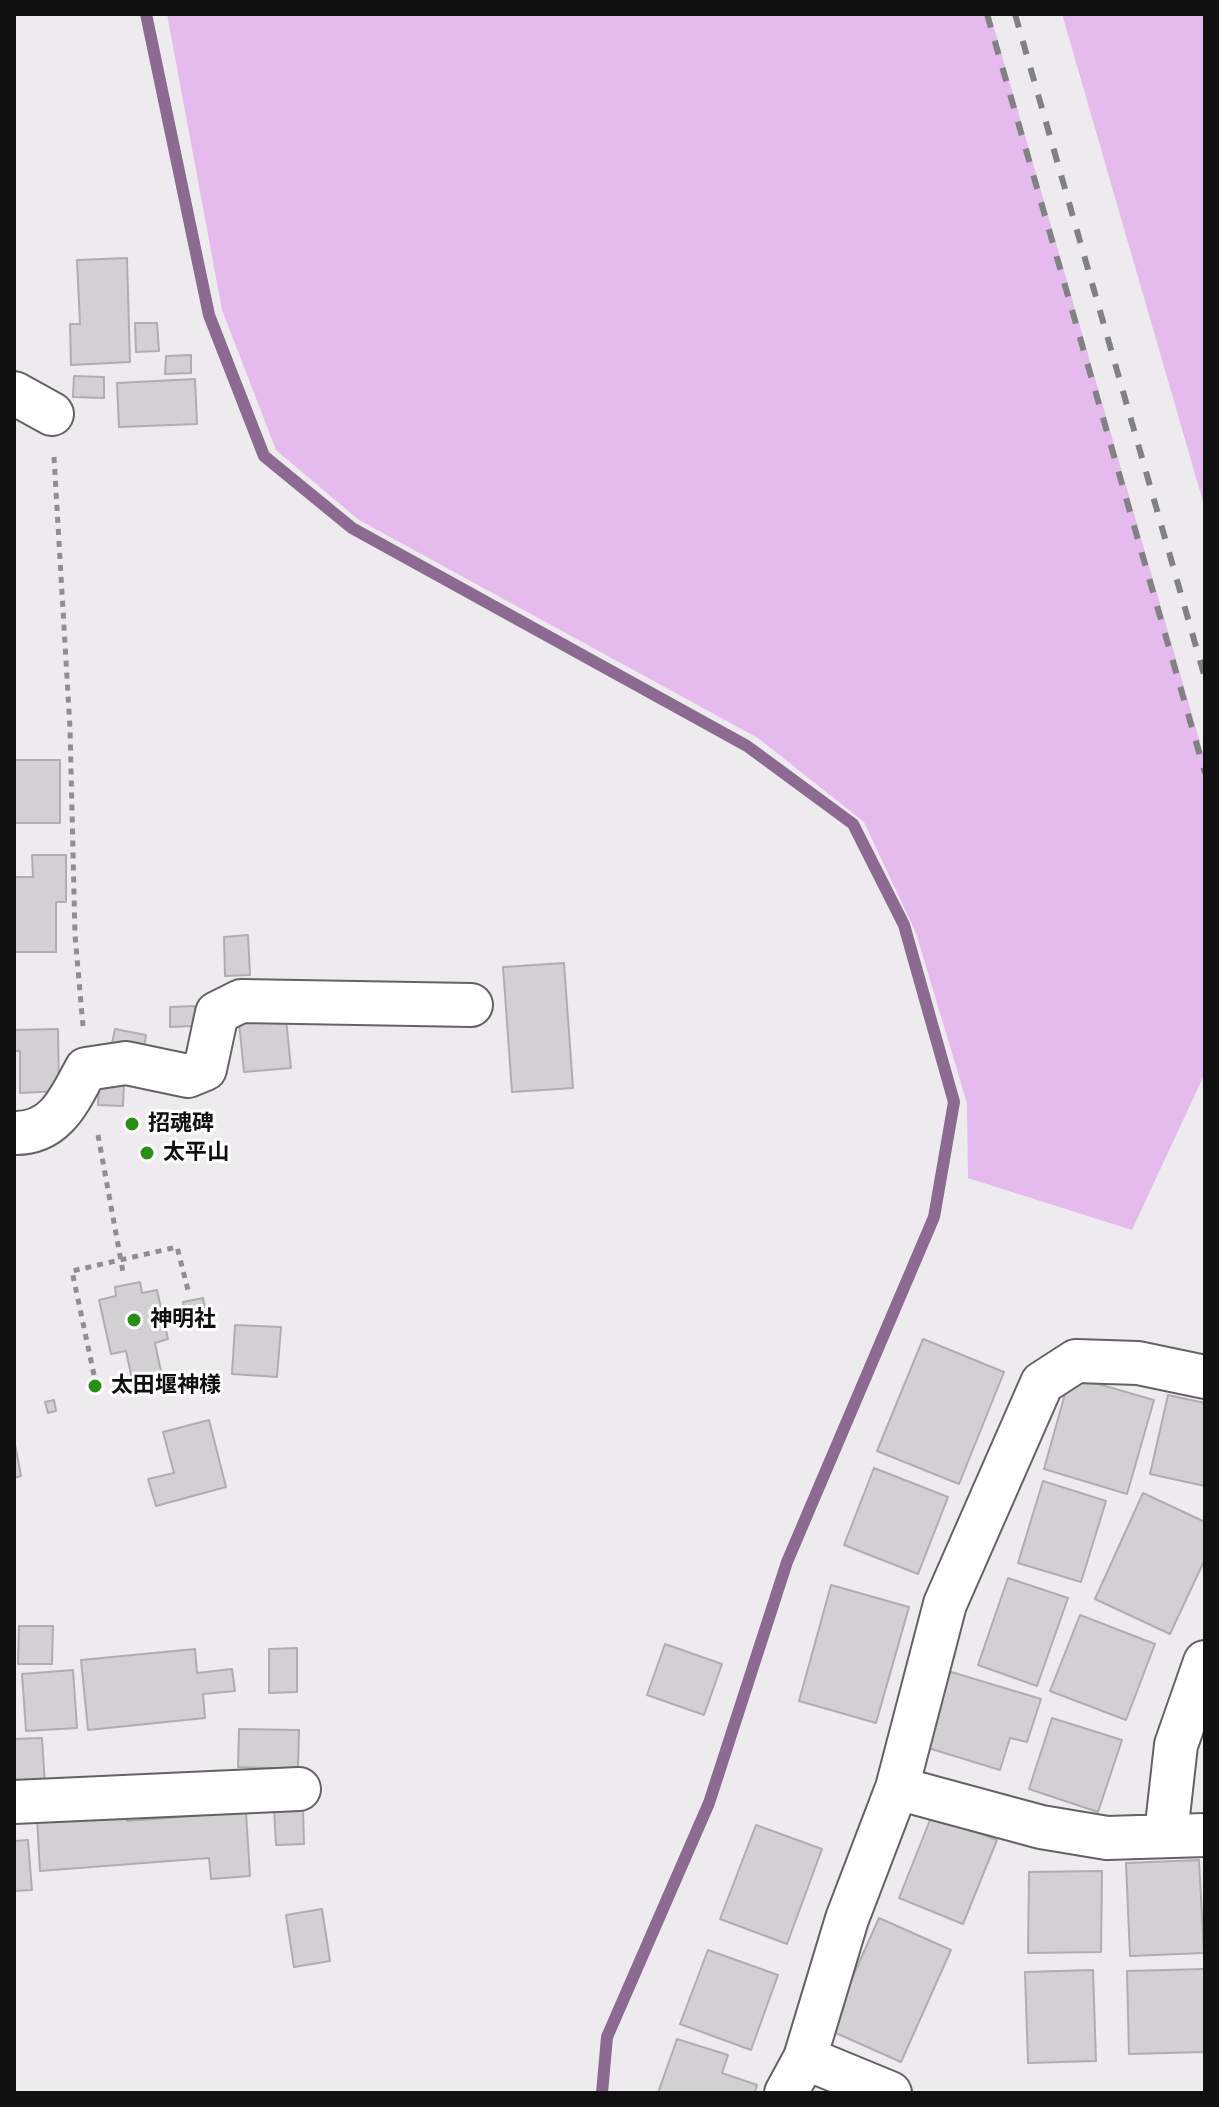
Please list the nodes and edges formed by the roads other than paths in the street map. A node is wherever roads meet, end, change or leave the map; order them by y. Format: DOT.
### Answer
graph roads {
  1 [pos="14,393"];
  2 [pos="52,414"];
  3 [pos="471,1005"];
  4 [pos="14,1133"];
  5 [pos="1205,1377"];
  6 [pos="1205,1662"];
  7 [pos="897,1788"];
  8 [pos="299,1789"];
  9 [pos="14,1802"];
  10 [pos="1186,1834"];
  11 [pos="795,2075"];
  12 [pos="890,2093"];
  1 -- 2 [label="street"];
  3 -- 4 [label="street"];
  5 -- 7 [label="street"];
  6 -- 10 [label="street"];
  7 -- 10 [label="street"];
  7 -- 11 [label="street"];
  8 -- 9 [label="street"];
  11 -- 12 [label="street"];
}
